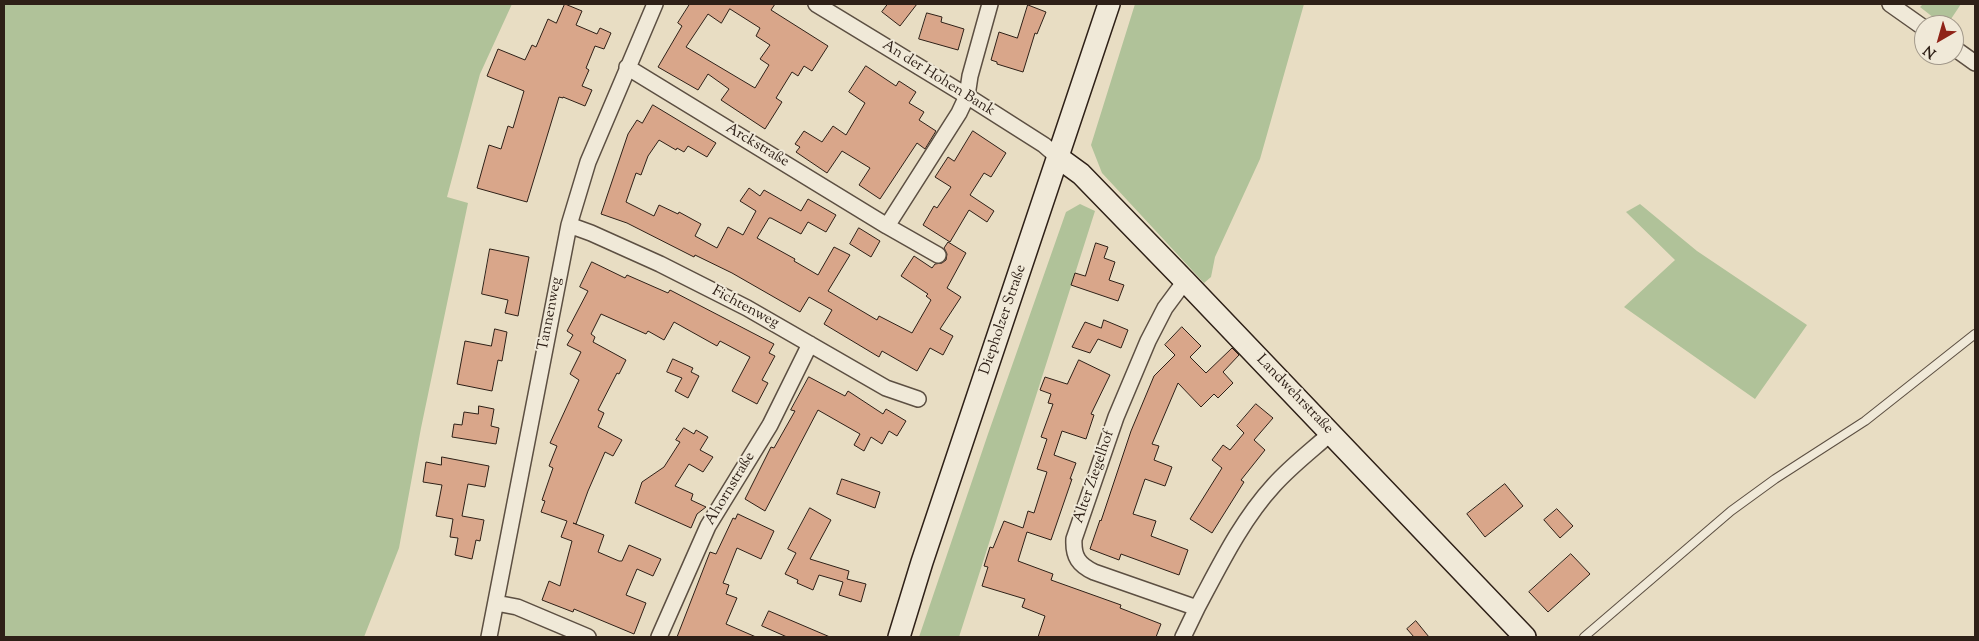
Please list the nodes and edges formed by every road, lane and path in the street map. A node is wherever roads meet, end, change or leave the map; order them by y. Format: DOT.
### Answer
graph roads {
  1 [pos="654,4"];
  2 [pos="816,4"];
  3 [pos="990,4"];
  4 [pos="1109,4"];
  5 [pos="1890,4"];
  6 [pos="1914,21"];
  7 [pos="1964,55"];
  8 [pos="1975,63"];
  9 [pos="627,67"];
  10 [pos="967,96"];
  11 [pos="1059,158"];
  12 [pos="568,225"];
  13 [pos="887,226"];
  14 [pos="938,255"];
  15 [pos="1186,281"];
  16 [pos="1975,334"];
  17 [pos="810,344"];
  18 [pos="918,399"];
  19 [pos="1331,433"];
  20 [pos="496,603"];
  21 [pos="1197,608"];
  22 [pos="489,637"];
  23 [pos="588,637"];
  24 [pos="659,637"];
  25 [pos="899,637"];
  26 [pos="1183,637"];
  27 [pos="1525,637"];
  28 [pos="1584,637"];
  1 -- 9 [label="street, Tannenweg"];
  2 -- 10 [label="street, An der Hohen Bank"];
  3 -- 10 [label="street"];
  4 -- 11 [label="street, Diepholzer Straße"];
  5 -- 6 [label="street"];
  7 -- 8 [label="street"];
  9 -- 12 [label="street, Tannenweg"];
  9 -- 13 [label="street, Arckstraße"];
  10 -- 11 [label="street, An der Hohen Bank"];
  10 -- 13 [label="street"];
  11 -- 15 [label="street, Landwehrstraße"];
  11 -- 25 [label="street, Diepholzer Straße"];
  12 -- 17 [label="street, Fichtenweg"];
  12 -- 20 [label="street, Tannenweg"];
  13 -- 14 [label="street, Arckstraße"];
  15 -- 19 [label="street, Landwehrstraße"];
  15 -- 21 [label="street, Alter Ziegelhof"];
  16 -- 28 [label="lane"];
  17 -- 18 [label="street, Fichtenweg"];
  17 -- 24 [label="street, Ahornstraße"];
  19 -- 21 [label="street"];
  19 -- 27 [label="street, Landwehrstraße"];
  20 -- 22 [label="street, Tannenweg"];
  20 -- 23 [label="street"];
  21 -- 26 [label="street"];
}
